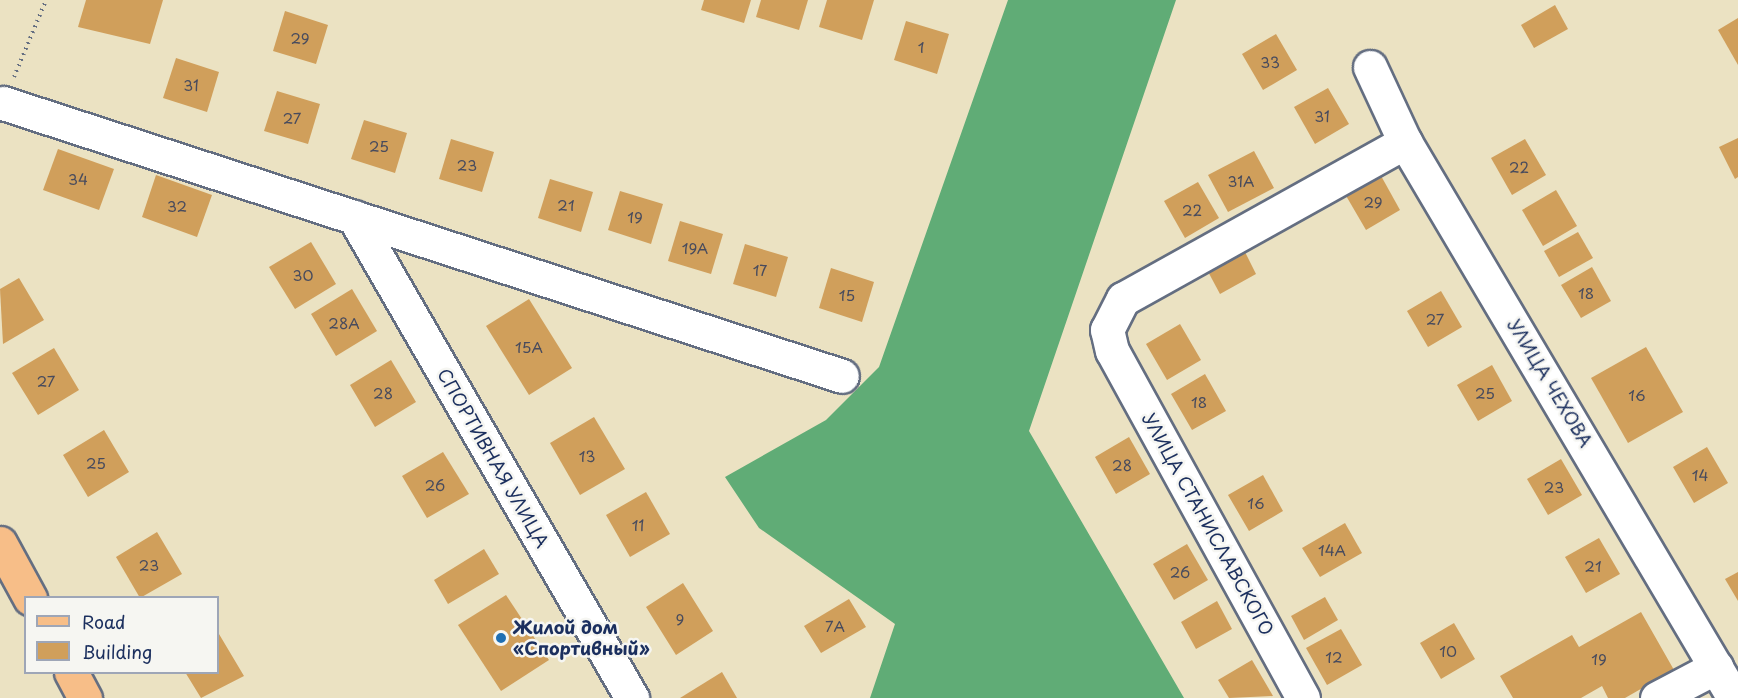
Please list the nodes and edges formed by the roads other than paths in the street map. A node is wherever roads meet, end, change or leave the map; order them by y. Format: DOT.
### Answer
graph roads {
  1 [pos="1370,67"];
  2 [pos="3,103"];
  3 [pos="1405,142"];
  4 [pos="354,217"];
  5 [pos="842,376"];
  6 [pos="0,543"];
  7 [pos="29,596"];
  8 [pos="1716,667"];
  9 [pos="72,674"];
  10 [pos="85,698"];
  11 [pos="632,698"];
  12 [pos="1304,698"];
  13 [pos="1657,698"];
  14 [pos="1734,698"];
  1 -- 3 [label="street, УЛИЦА ЧЕХОВА"];
  2 -- 4 [label="street"];
  3 -- 8 [label="street, УЛИЦА ЧЕХОВА"];
  3 -- 12 [label="street, УЛИЦА СТАНИСЛАВСКОГО"];
  4 -- 5 [label="street"];
  4 -- 11 [label="street, СПОРТИВНАЯ УЛИЦА"];
  6 -- 7 [label="main road"];
  8 -- 13 [label="street"];
  8 -- 14 [label="street, УЛИЦА ЧЕХОВА"];
  9 -- 10 [label="main road"];
}
